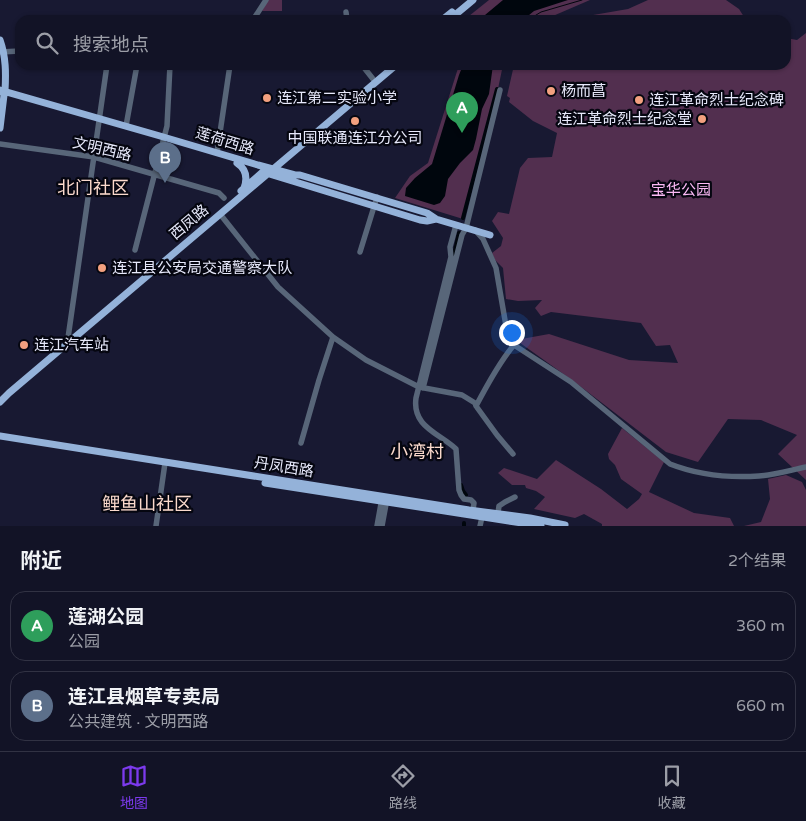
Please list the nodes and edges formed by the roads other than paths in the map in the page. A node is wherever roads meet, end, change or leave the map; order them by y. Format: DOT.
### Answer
graph roads {
  1 [pos="266,0"];
  2 [pos="466,0"];
  3 [pos="473,0"];
  4 [pos="346,12"];
  5 [pos="256,15"];
  6 [pos="346,15"];
  7 [pos="448,15"];
  8 [pos="455,15"];
  9 [pos="0,40"];
  10 [pos="15,51"];
  11 [pos="2,52"];
  12 [pos="106,70"];
  13 [pos="136,70"];
  14 [pos="170,70"];
  15 [pos="229,70"];
  16 [pos="366,70"];
  17 [pos="383,70"];
  18 [pos="390,70"];
  19 [pos="373,79"];
  20 [pos="500,90"];
  21 [pos="2,92"];
  22 [pos="99,120"];
  23 [pos="126,126"];
  24 [pos="0,128"];
  25 [pos="164,138"];
  26 [pos="0,144"];
  27 [pos="216,153"];
  28 [pos="293,153"];
  29 [pos="94,157"];
  30 [pos="237,163"];
  31 [pos="268,170"];
  32 [pos="154,175"];
  33 [pos="294,178"];
  34 [pos="244,188"];
  35 [pos="377,197"];
  36 [pos="224,198"];
  37 [pos="374,206"];
  38 [pos="220,214"];
  39 [pos="436,219"];
  40 [pos="456,225"];
  41 [pos="466,228"];
  42 [pos="475,230"];
  43 [pos="490,235"];
  44 [pos="135,250"];
  45 [pos="360,252"];
  46 [pos="333,337"];
  47 [pos="68,338"];
  48 [pos="514,345"];
  49 [pos="421,387"];
  50 [pos="1,394"];
  51 [pos="0,402"];
  52 [pos="476,406"];
  53 [pos="0,430"];
  54 [pos="1,438"];
  55 [pos="301,443"];
  56 [pos="512,454"];
  57 [pos="165,465"];
  58 [pos="806,467"];
  59 [pos="515,497"];
  60 [pos="384,499"];
  61 [pos="473,510"];
  62 [pos="498,513"];
  63 [pos="482,517"];
  64 [pos="564,525"];
  65 [pos="156,526"];
  66 [pos="377,526"];
  67 [pos="382,526"];
  68 [pos="480,526"];
  69 [pos="541,526"];
  1 -- 5 [label="street"];
  2 -- 7 [label="main road"];
  3 -- 8 [label="main road"];
  4 -- 6 [label="street"];
  9 -- 11 [label="main road"];
  10 -- 11 [label="street"];
  11 -- 21 [label="main road"];
  12 -- 22 [label="street"];
  13 -- 23 [label="street"];
  14 -- 25 [label="street"];
  15 -- 27 [label="street"];
  16 -- 19 [label="street"];
  17 -- 19 [label="main road, 西凤路"];
  18 -- 28 [label="main road, 西凤路"];
  19 -- 31 [label="main road, 西凤路"];
  20 -- 41 [label="street"];
  21 -- 22 [label="main road, 莲荷西路"];
  21 -- 24 [label="main road"];
  22 -- 23 [label="main road, 莲荷西路"];
  22 -- 25 [label="main road, 莲荷西路"];
  22 -- 29 [label="street"];
  23 -- 25 [label="main road, 莲荷西路"];
  25 -- 27 [label="main road, 莲荷西路"];
  25 -- 30 [label="main road, 莲荷西路"];
  25 -- 32 [label="street"];
  26 -- 29 [label="street, 文明西路"];
  27 -- 31 [label="main road, 莲荷西路"];
  28 -- 31 [label="main road, 西凤路"];
  28 -- 33 [label="main road"];
  29 -- 32 [label="street, 文明西路"];
  29 -- 47 [label="street"];
  30 -- 31 [label="main road, 莲荷西路"];
  30 -- 34 [label="main road"];
  31 -- 33 [label="main road, 莲荷西路"];
  31 -- 34 [label="main road, 西凤路"];
  31 -- 38 [label="main road, 西凤路"];
  32 -- 36 [label="street, 文明西路"];
  32 -- 44 [label="street"];
  33 -- 35 [label="main road, 莲荷西路"];
  33 -- 37 [label="main road, 莲荷西路"];
  34 -- 47 [label="main road, 西凤路"];
  35 -- 37 [label="street"];
  35 -- 39 [label="main road, 莲荷西路"];
  37 -- 39 [label="main road, 莲荷西路"];
  37 -- 45 [label="street"];
  38 -- 46 [label="street"];
  38 -- 51 [label="main road, 西凤路"];
  39 -- 40 [label="main road, 莲荷西路"];
  40 -- 41 [label="main road, 莲荷西路"];
  40 -- 49 [label="street"];
  41 -- 42 [label="main road, 莲荷西路"];
  41 -- 49 [label="street"];
  42 -- 43 [label="main road, 莲荷西路"];
  42 -- 48 [label="street"];
  46 -- 49 [label="street"];
  46 -- 55 [label="street"];
  47 -- 50 [label="main road, 西凤路"];
  48 -- 52 [label="street"];
  48 -- 58 [label="street"];
  49 -- 52 [label="street"];
  49 -- 61 [label="street"];
  52 -- 56 [label="street"];
  53 -- 54 [label="main road"];
  54 -- 57 [label="main road, 丹凤西路"];
  57 -- 60 [label="main road, 丹凤西路"];
  57 -- 65 [label="street"];
  59 -- 62 [label="street"];
  60 -- 61 [label="main road, 丹凤西路"];
  60 -- 63 [label="main road, 丹凤西路"];
  60 -- 66 [label="street"];
  60 -- 67 [label="street"];
  61 -- 62 [label="main road, 丹凤西路"];
  62 -- 64 [label="main road, 丹凤西路"];
  63 -- 68 [label="street"];
  63 -- 69 [label="main road, 丹凤西路"];
}
